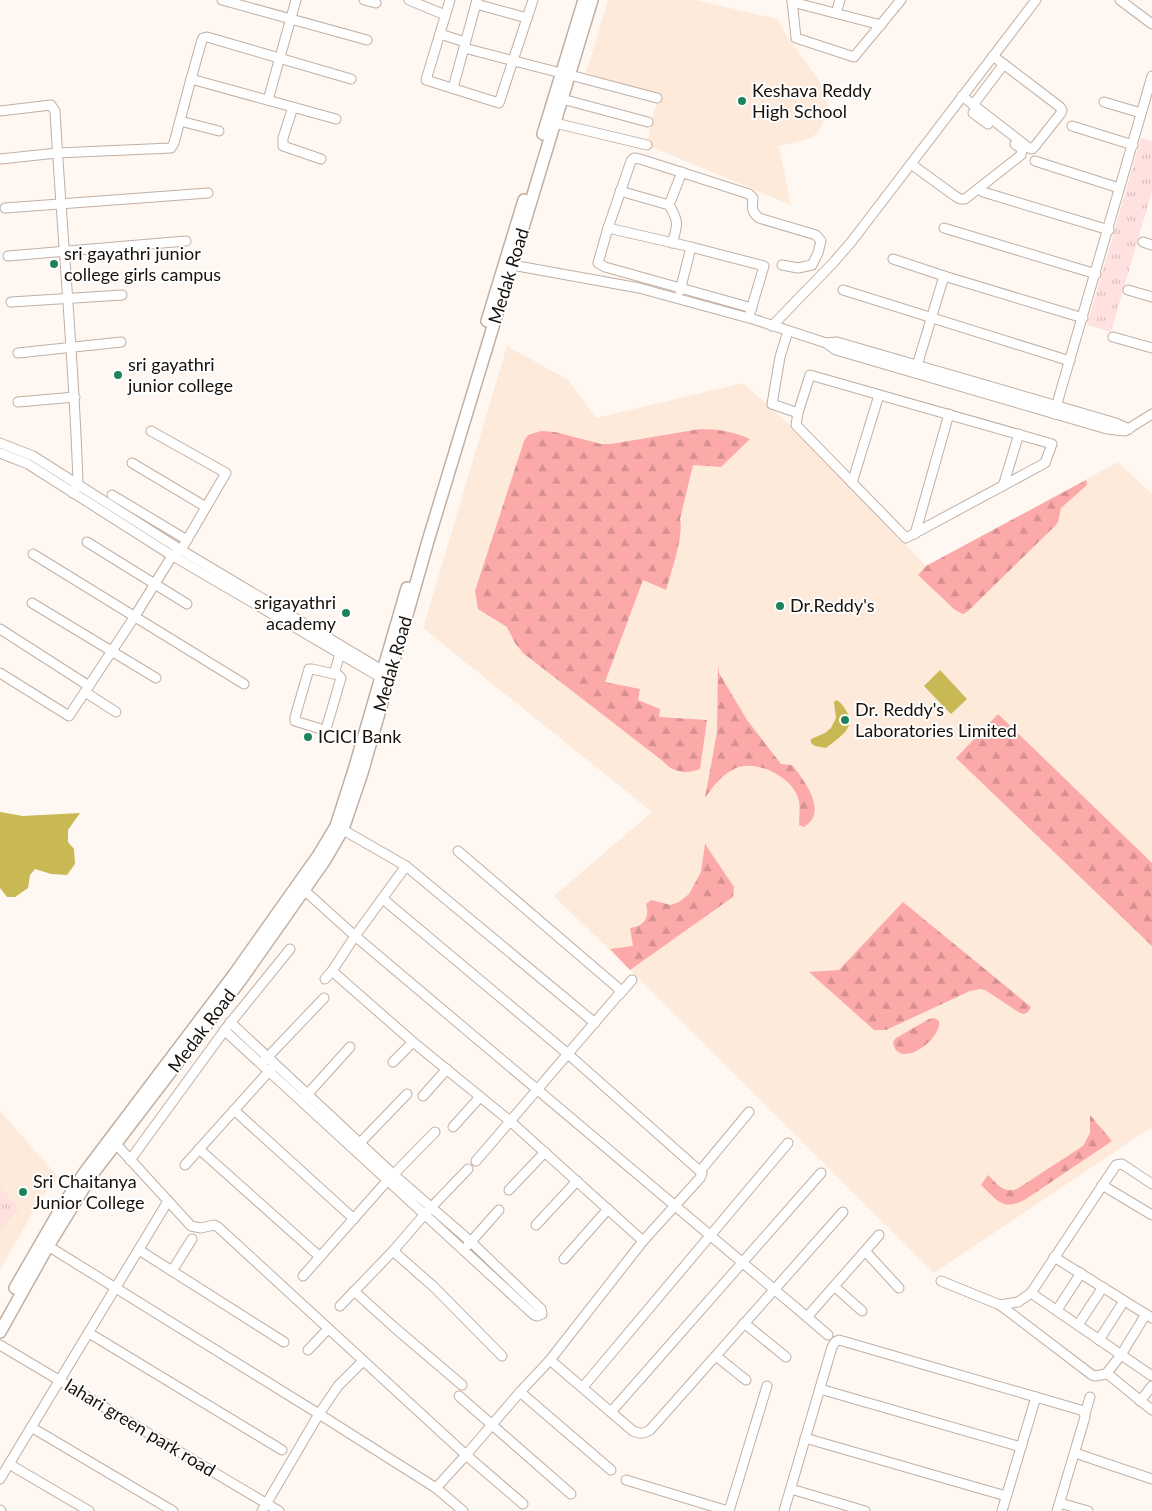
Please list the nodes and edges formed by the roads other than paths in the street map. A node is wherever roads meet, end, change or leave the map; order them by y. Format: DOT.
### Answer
graph roads {
  1 [pos="222,0"];
  2 [pos="296,0"];
  3 [pos="364,0"];
  4 [pos="409,0"];
  5 [pos="450,0"];
  6 [pos="533,0"];
  7 [pos="584,0"];
  8 [pos="592,0"];
  9 [pos="840,0"];
  10 [pos="901,0"];
  11 [pos="1036,0"];
  12 [pos="1120,0"];
  13 [pos="792,1"];
  14 [pos="419,2"];
  15 [pos="476,2"];
  16 [pos="376,3"];
  17 [pos="836,13"];
  18 [pos="445,15"];
  19 [pos="527,18"];
  20 [pos="291,20"];
  21 [pos="1152,24"];
  22 [pos="881,25"];
  23 [pos="440,34"];
  24 [pos="367,40"];
  25 [pos="465,45"];
  26 [pos="993,56"];
  27 [pos="280,60"];
  28 [pos="513,61"];
  29 [pos="1004,64"];
  30 [pos="566,74"];
  31 [pos="1152,76"];
  32 [pos="191,79"];
  33 [pos="351,79"];
  34 [pos="453,88"];
  35 [pos="962,96"];
  36 [pos="657,98"];
  37 [pos="268,100"];
  38 [pos="562,100"];
  39 [pos="1149,101"];
  40 [pos="1104,102"];
  41 [pos="293,107"];
  42 [pos="972,109"];
  43 [pos="0,111"];
  44 [pos="1140,113"];
  45 [pos="336,119"];
  46 [pos="180,121"];
  47 [pos="648,122"];
  48 [pos="555,123"];
  49 [pos="1072,126"];
  50 [pos="219,131"];
  51 [pos="647,144"];
  52 [pos="1132,145"];
  53 [pos="57,153"];
  54 [pos="0,159"];
  55 [pos="321,159"];
  56 [pos="1035,161"];
  57 [pos="910,164"];
  58 [pos="682,172"];
  59 [pos="1120,188"];
  60 [pos="620,190"];
  61 [pos="983,192"];
  62 [pos="208,193"];
  63 [pos="60,204"];
  64 [pos="670,205"];
  65 [pos="5,208"];
  66 [pos="608,228"];
  67 [pos="944,228"];
  68 [pos="1109,230"];
  69 [pos="186,241"];
  70 [pos="672,243"];
  71 [pos="691,247"];
  72 [pos="63,251"];
  73 [pos="8,256"];
  74 [pos="894,259"];
  75 [pos="512,265"];
  76 [pos="782,265"];
  77 [pos="1096,274"];
  78 [pos="944,276"];
  79 [pos="681,288"];
  80 [pos="843,290"];
  81 [pos="1128,290"];
  82 [pos="122,296"];
  83 [pos="1152,297"];
  84 [pos="66,298"];
  85 [pos="678,299"];
  86 [pos="11,302"];
  87 [pos="752,308"];
  88 [pos="492,317"];
  89 [pos="749,318"];
  90 [pos="1083,318"];
  91 [pos="932,319"];
  92 [pos="772,326"];
  93 [pos="788,331"];
  94 [pos="1113,337"];
  95 [pos="121,342"];
  96 [pos="71,347"];
  97 [pos="1152,348"];
  98 [pos="18,353"];
  99 [pos="1070,361"];
  100 [pos="916,370"];
  101 [pos="879,395"];
  102 [pos="75,397"];
  103 [pos="18,402"];
  104 [pos="1055,410"];
  105 [pos="798,413"];
  106 [pos="949,414"];
  107 [pos="1152,414"];
  108 [pos="151,432"];
  109 [pos="1019,434"];
  110 [pos="0,443"];
  111 [pos="0,453"];
  112 [pos="132,463"];
  113 [pos="78,483"];
  114 [pos="852,483"];
  115 [pos="1003,486"];
  116 [pos="73,493"];
  117 [pos="112,495"];
  118 [pos="206,507"];
  119 [pos="915,534"];
  120 [pos="187,540"];
  121 [pos="87,542"];
  122 [pos="181,550"];
  123 [pos="33,554"];
  124 [pos="172,556"];
  125 [pos="154,584"];
  126 [pos="32,603"];
  127 [pos="187,604"];
  128 [pos="135,616"];
  129 [pos="0,629"];
  130 [pos="112,651"];
  131 [pos="340,654"];
  132 [pos="0,673"];
  133 [pos="381,673"];
  134 [pos="334,674"];
  135 [pos="156,678"];
  136 [pos="244,684"];
  137 [pos="87,689"];
  138 [pos="116,712"];
  139 [pos="339,827"];
  140 [pos="458,851"];
  141 [pos="406,866"];
  142 [pos="304,890"];
  143 [pos="383,899"];
  144 [pos="355,936"];
  145 [pos="290,948"];
  146 [pos="332,971"];
  147 [pos="325,979"];
  148 [pos="632,980"];
  149 [pos="619,996"];
  150 [pos="324,998"];
  151 [pos="213,1016"];
  152 [pos="595,1023"];
  153 [pos="227,1026"];
  154 [pos="413,1042"];
  155 [pos="350,1047"];
  156 [pos="568,1054"];
  157 [pos="265,1061"];
  158 [pos="393,1062"];
  159 [pos="272,1069"];
  160 [pos="447,1069"];
  161 [pos="538,1089"];
  162 [pos="308,1094"];
  163 [pos="407,1094"];
  164 [pos="423,1096"];
  165 [pos="480,1097"];
  166 [pos="301,1101"];
  167 [pos="234,1110"];
  168 [pos="750,1112"];
  169 [pos="510,1122"];
  170 [pos="453,1127"];
  171 [pos="435,1132"];
  172 [pos="788,1143"];
  173 [pos="116,1144"];
  174 [pos="356,1146"];
  175 [pos="199,1149"];
  176 [pos="545,1152"];
  177 [pos="130,1160"];
  178 [pos="476,1161"];
  179 [pos="184,1165"];
  180 [pos="468,1169"];
  181 [pos="700,1171"];
  182 [pos="821,1173"];
  183 [pos="391,1178"];
  184 [pos="576,1181"];
  185 [pos="1102,1184"];
  186 [pos="1152,1184"];
  187 [pos="509,1190"];
  188 [pos="168,1201"];
  189 [pos="676,1206"];
  190 [pos="499,1210"];
  191 [pos="608,1210"];
  192 [pos="427,1212"];
  193 [pos="843,1212"];
  194 [pos="1152,1215"];
  195 [pos="354,1219"];
  196 [pos="536,1226"];
  197 [pos="710,1235"];
  198 [pos="879,1235"];
  199 [pos="192,1239"];
  200 [pos="470,1241"];
  201 [pos="643,1241"];
  202 [pos="48,1246"];
  203 [pos="138,1250"];
  204 [pos="393,1251"];
  205 [pos="463,1251"];
  206 [pos="865,1252"];
  207 [pos="319,1256"];
  208 [pos="1054,1257"];
  209 [pos="564,1259"];
  210 [pos="742,1262"];
  211 [pos="172,1271"];
  212 [pos="1080,1273"];
  213 [pos="303,1276"];
  214 [pos="941,1281"];
  215 [pos="835,1287"];
  216 [pos="1103,1287"];
  217 [pos="116,1288"];
  218 [pos="899,1288"];
  219 [pos="774,1289"];
  220 [pos="354,1291"];
  221 [pos="1031,1293"];
  222 [pos="1124,1301"];
  223 [pos="1000,1305"];
  224 [pos="340,1306"];
  225 [pos="1056,1310"];
  226 [pos="862,1312"];
  227 [pos="0,1316"];
  228 [pos="1149,1316"];
  229 [pos="807,1317"];
  230 [pos="744,1323"];
  231 [pos="1078,1325"];
  232 [pos="328,1329"];
  233 [pos="0,1332"];
  234 [pos="89,1333"];
  235 [pos="828,1335"];
  236 [pos="1099,1340"];
  237 [pos="284,1342"];
  238 [pos="0,1345"];
  239 [pos="308,1350"];
  240 [pos="1121,1355"];
  241 [pos="502,1356"];
  242 [pos="716,1356"];
  243 [pos="786,1357"];
  244 [pos="550,1360"];
  245 [pos="362,1362"];
  246 [pos="1106,1374"];
  247 [pos="1152,1376"];
  248 [pos="60,1380"];
  249 [pos="746,1380"];
  250 [pos="462,1384"];
  251 [pos="767,1386"];
  252 [pos="1152,1386"];
  253 [pos="583,1387"];
  254 [pos="820,1389"];
  255 [pos="520,1392"];
  256 [pos="459,1396"];
  257 [pos="1036,1396"];
  258 [pos="1090,1396"];
  259 [pos="1140,1401"];
  260 [pos="1152,1410"];
  261 [pos="611,1412"];
  262 [pos="319,1414"];
  263 [pos="1085,1414"];
  264 [pos="492,1425"];
  265 [pos="31,1427"];
  266 [pos="805,1438"];
  267 [pos="1021,1447"];
  268 [pos="282,1450"];
  269 [pos="1075,1453"];
  270 [pos="466,1455"];
  271 [pos="9,1464"];
  272 [pos="611,1470"];
  273 [pos="0,1479"];
  274 [pos="1152,1479"];
  275 [pos="626,1480"];
  276 [pos="436,1488"];
  277 [pos="791,1489"];
  278 [pos="571,1494"];
  279 [pos="1006,1496"];
  280 [pos="523,1504"];
  281 [pos="264,1507"];
  282 [pos="1059,1507"];
  283 [pos="846,1508"];
  284 [pos="89,1511"];
  285 [pos="173,1511"];
  286 [pos="278,1511"];
  287 [pos="463,1511"];
  288 [pos="729,1511"];
  289 [pos="784,1511"];
  290 [pos="865,1511"];
  291 [pos="1002,1511"];
  292 [pos="1088,1511"];
  1 -- 20 [label="street"];
  2 -- 20 [label="street"];
  3 -- 16 [label="street"];
  4 -- 14 [label="street"];
  5 -- 18 [label="street"];
  6 -- 19 [label="street"];
  7 -- 30 [label="main road, Medak Road"];
  8 -- 30 [label="main road, Medak Road"];
  9 -- 17 [label="street"];
  10 -- 22 [label="street"];
  11 -- 26 [label="street"];
  12 -- 21 [label="street"];
  13 -- 17 [label="street"];
  13 -- 22 [label="street"];
  14 -- 18 [label="street"];
  15 -- 19 [label="street"];
  15 -- 25 [label="street"];
  17 -- 22 [label="street"];
  18 -- 23 [label="street"];
  19 -- 28 [label="street"];
  20 -- 24 [label="street"];
  20 -- 27 [label="street"];
  23 -- 25 [label="street"];
  23 -- 34 [label="street"];
  25 -- 28 [label="street"];
  25 -- 34 [label="street"];
  26 -- 29 [label="street"];
  26 -- 35 [label="street"];
  27 -- 32 [label="street"];
  27 -- 33 [label="street"];
  27 -- 37 [label="street"];
  28 -- 30 [label="street"];
  28 -- 34 [label="street"];
  29 -- 42 [label="street"];
  29 -- 42 [label="street"];
  30 -- 36 [label="street"];
  30 -- 38 [label="main road, Medak Road"];
  30 -- 88 [label="main road, Medak Road"];
  31 -- 39 [label="street"];
  32 -- 37 [label="street"];
  32 -- 46 [label="street"];
  35 -- 42 [label="street"];
  35 -- 57 [label="street"];
  37 -- 41 [label="street"];
  38 -- 47 [label="street"];
  38 -- 48 [label="main road, Medak Road"];
  39 -- 44 [label="street"];
  40 -- 44 [label="street"];
  41 -- 45 [label="street"];
  41 -- 55 [label="street"];
  42 -- 57 [label="street"];
  43 -- 53 [label="street"];
  44 -- 52 [label="street"];
  46 -- 50 [label="street"];
  46 -- 53 [label="street"];
  48 -- 51 [label="street"];
  48 -- 75 [label="main road, Medak Road"];
  49 -- 52 [label="street"];
  52 -- 59 [label="street"];
  53 -- 54 [label="street"];
  53 -- 63 [label="street"];
  56 -- 59 [label="street"];
  57 -- 92 [label="street"];
  58 -- 60 [label="street"];
  58 -- 64 [label="street"];
  58 -- 76 [label="street"];
  59 -- 68 [label="street"];
  60 -- 64 [label="street"];
  60 -- 66 [label="street"];
  61 -- 68 [label="street"];
  62 -- 63 [label="street"];
  63 -- 65 [label="street"];
  63 -- 72 [label="street"];
  64 -- 70 [label="street"];
  66 -- 70 [label="street"];
  66 -- 79 [label="street"];
  67 -- 77 [label="street"];
  68 -- 77 [label="street"];
  69 -- 72 [label="street"];
  70 -- 71 [label="street"];
  71 -- 79 [label="street"];
  71 -- 87 [label="street"];
  72 -- 73 [label="street"];
  72 -- 84 [label="street"];
  74 -- 78 [label="street"];
  75 -- 85 [label="street"];
  75 -- 88 [label="main road, Medak Road"];
  77 -- 90 [label="street"];
  78 -- 90 [label="street"];
  78 -- 91 [label="street"];
  79 -- 85 [label="street"];
  79 -- 87 [label="street"];
  80 -- 91 [label="street"];
  81 -- 83 [label="street"];
  82 -- 84 [label="street"];
  84 -- 86 [label="street"];
  84 -- 96 [label="street"];
  85 -- 89 [label="street"];
  87 -- 89 [label="street"];
  88 -- 133 [label="main road, Medak Road"];
  88 -- 139 [label="main road, Medak Road"];
  89 -- 92 [label="street"];
  90 -- 99 [label="street"];
  91 -- 99 [label="street"];
  91 -- 100 [label="street"];
  92 -- 93 [label="street"];
  93 -- 100 [label="street"];
  93 -- 105 [label="street"];
  94 -- 97 [label="street"];
  95 -- 96 [label="street"];
  96 -- 98 [label="street"];
  96 -- 102 [label="street"];
  99 -- 104 [label="street"];
  100 -- 104 [label="street"];
  101 -- 105 [label="street"];
  101 -- 106 [label="street"];
  101 -- 114 [label="street"];
  102 -- 103 [label="street"];
  102 -- 113 [label="street"];
  104 -- 107 [label="street"];
  105 -- 114 [label="street"];
  106 -- 109 [label="street"];
  106 -- 119 [label="street"];
  108 -- 118 [label="street"];
  109 -- 115 [label="street"];
  109 -- 115 [label="street"];
  110 -- 113 [label="street"];
  111 -- 116 [label="street"];
  112 -- 118 [label="street"];
  113 -- 116 [label="street"];
  113 -- 122 [label="street"];
  114 -- 119 [label="street"];
  115 -- 119 [label="street"];
  116 -- 124 [label="street"];
  117 -- 120 [label="street"];
  118 -- 120 [label="street"];
  120 -- 122 [label="street"];
  121 -- 125 [label="street"];
  122 -- 124 [label="street"];
  122 -- 133 [label="street"];
  123 -- 128 [label="street"];
  124 -- 125 [label="street"];
  124 -- 131 [label="street"];
  125 -- 127 [label="street"];
  125 -- 128 [label="street"];
  126 -- 130 [label="street"];
  128 -- 130 [label="street"];
  128 -- 136 [label="street"];
  129 -- 137 [label="street"];
  130 -- 135 [label="street"];
  130 -- 137 [label="street"];
  131 -- 133 [label="street"];
  131 -- 134 [label="street"];
  132 -- 137 [label="street"];
  133 -- 139 [label="main road, Medak Road"];
  134 -- 134 [label="street"];
  137 -- 138 [label="street"];
  139 -- 141 [label="street"];
  139 -- 142 [label="main road, Medak Road"];
  139 -- 227 [label="main road, Medak Road"];
  140 -- 149 [label="street"];
  141 -- 143 [label="street"];
  141 -- 152 [label="street"];
  142 -- 144 [label="street"];
  142 -- 151 [label="main road, Medak Road"];
  143 -- 144 [label="street"];
  143 -- 156 [label="street"];
  144 -- 146 [label="street"];
  144 -- 161 [label="street"];
  145 -- 153 [label="street"];
  146 -- 147 [label="street"];
  146 -- 154 [label="street"];
  148 -- 149 [label="street"];
  149 -- 152 [label="street"];
  150 -- 157 [label="street"];
  151 -- 153 [label="street"];
  151 -- 173 [label="main road, Medak Road"];
  152 -- 156 [label="street"];
  153 -- 157 [label="street"];
  153 -- 177 [label="street"];
  154 -- 158 [label="street"];
  154 -- 160 [label="street"];
  155 -- 162 [label="street"];
  156 -- 161 [label="street"];
  156 -- 181 [label="street"];
  157 -- 159 [label="street"];
  159 -- 162 [label="street"];
  159 -- 166 [label="street"];
  159 -- 167 [label="street"];
  160 -- 164 [label="street"];
  160 -- 165 [label="street"];
  161 -- 169 [label="street"];
  161 -- 189 [label="street"];
  162 -- 166 [label="street"];
  162 -- 174 [label="street"];
  163 -- 174 [label="street"];
  165 -- 169 [label="street"];
  165 -- 170 [label="street"];
  166 -- 174 [label="street"];
  167 -- 175 [label="street"];
  167 -- 195 [label="street"];
  168 -- 181 [label="street"];
  169 -- 176 [label="street"];
  169 -- 178 [label="street"];
  171 -- 183 [label="street"];
  172 -- 197 [label="street"];
  173 -- 177 [label="street"];
  173 -- 202 [label="main road, Medak Road"];
  174 -- 183 [label="street"];
  175 -- 179 [label="street"];
  175 -- 207 [label="street"];
  176 -- 184 [label="street"];
  176 -- 187 [label="street"];
  177 -- 188 [label="street"];
  180 -- 192 [label="street"];
  181 -- 189 [label="street"];
  182 -- 210 [label="street"];
  183 -- 192 [label="street"];
  183 -- 195 [label="street"];
  184 -- 191 [label="street"];
  184 -- 196 [label="street"];
  185 -- 186 [label="street"];
  185 -- 194 [label="street"];
  185 -- 208 [label="street"];
  188 -- 203 [label="street"];
  188 -- 232 [label="street"];
  189 -- 197 [label="street"];
  189 -- 201 [label="street"];
  190 -- 200 [label="street"];
  191 -- 201 [label="street"];
  191 -- 209 [label="street"];
  192 -- 200 [label="street"];
  192 -- 204 [label="street"];
  192 -- 205 [label="street"];
  193 -- 219 [label="street"];
  195 -- 207 [label="street"];
  197 -- 210 [label="street"];
  197 -- 253 [label="street"];
  198 -- 206 [label="street"];
  199 -- 211 [label="street"];
  200 -- 205 [label="street"];
  200 -- 205 [label="street"];
  201 -- 244 [label="street"];
  202 -- 217 [label="street"];
  202 -- 233 [label="main road, Medak Road"];
  203 -- 211 [label="street"];
  203 -- 217 [label="street"];
  204 -- 220 [label="street"];
  204 -- 241 [label="street"];
  206 -- 215 [label="street"];
  206 -- 218 [label="street"];
  207 -- 213 [label="street"];
  208 -- 212 [label="street"];
  208 -- 221 [label="street"];
  210 -- 219 [label="street"];
  210 -- 261 [label="street"];
  211 -- 237 [label="street"];
  212 -- 216 [label="street"];
  212 -- 225 [label="street"];
  214 -- 223 [label="street"];
  215 -- 226 [label="street"];
  215 -- 229 [label="street"];
  216 -- 222 [label="street"];
  216 -- 231 [label="street"];
  217 -- 234 [label="street"];
  217 -- 262 [label="street"];
  219 -- 229 [label="street"];
  219 -- 230 [label="street"];
  220 -- 224 [label="street"];
  220 -- 250 [label="street"];
  221 -- 223 [label="street"];
  221 -- 225 [label="street"];
  222 -- 228 [label="street"];
  222 -- 236 [label="street"];
  223 -- 246 [label="street"];
  225 -- 231 [label="street"];
  228 -- 240 [label="street"];
  229 -- 235 [label="street"];
  230 -- 242 [label="street"];
  230 -- 243 [label="street"];
  231 -- 236 [label="street"];
  232 -- 239 [label="street"];
  232 -- 245 [label="street"];
  234 -- 248 [label="street"];
  234 -- 268 [label="street"];
  236 -- 240 [label="street"];
  238 -- 248 [label="street, lahari green park road"];
  240 -- 246 [label="street"];
  240 -- 247 [label="street"];
  242 -- 249 [label="street"];
  242 -- 261 [label="street"];
  244 -- 253 [label="street"];
  244 -- 255 [label="street"];
  245 -- 262 [label="street"];
  245 -- 270 [label="street"];
  246 -- 259 [label="street"];
  248 -- 265 [label="street"];
  248 -- 281 [label="street, lahari green park road"];
  251 -- 288 [label="street"];
  252 -- 259 [label="street"];
  253 -- 261 [label="street"];
  254 -- 257 [label="street"];
  254 -- 266 [label="street"];
  254 -- 267 [label="street"];
  255 -- 264 [label="street"];
  255 -- 272 [label="street"];
  256 -- 264 [label="street"];
  257 -- 263 [label="street"];
  257 -- 267 [label="street"];
  258 -- 263 [label="street"];
  259 -- 260 [label="street"];
  262 -- 276 [label="street"];
  262 -- 281 [label="street"];
  263 -- 269 [label="street"];
  264 -- 270 [label="street"];
  264 -- 278 [label="street"];
  265 -- 271 [label="street"];
  265 -- 285 [label="street"];
  266 -- 277 [label="street"];
  266 -- 279 [label="street"];
  267 -- 279 [label="street"];
  269 -- 274 [label="street"];
  269 -- 282 [label="street"];
  270 -- 276 [label="street"];
  270 -- 280 [label="street"];
  271 -- 273 [label="street"];
  271 -- 284 [label="street"];
  275 -- 288 [label="street"];
  276 -- 287 [label="street"];
  277 -- 283 [label="street"];
  277 -- 289 [label="street"];
  279 -- 291 [label="street"];
  281 -- 286 [label="street, lahari green park road"];
  282 -- 292 [label="street"];
  283 -- 290 [label="street"];
}
